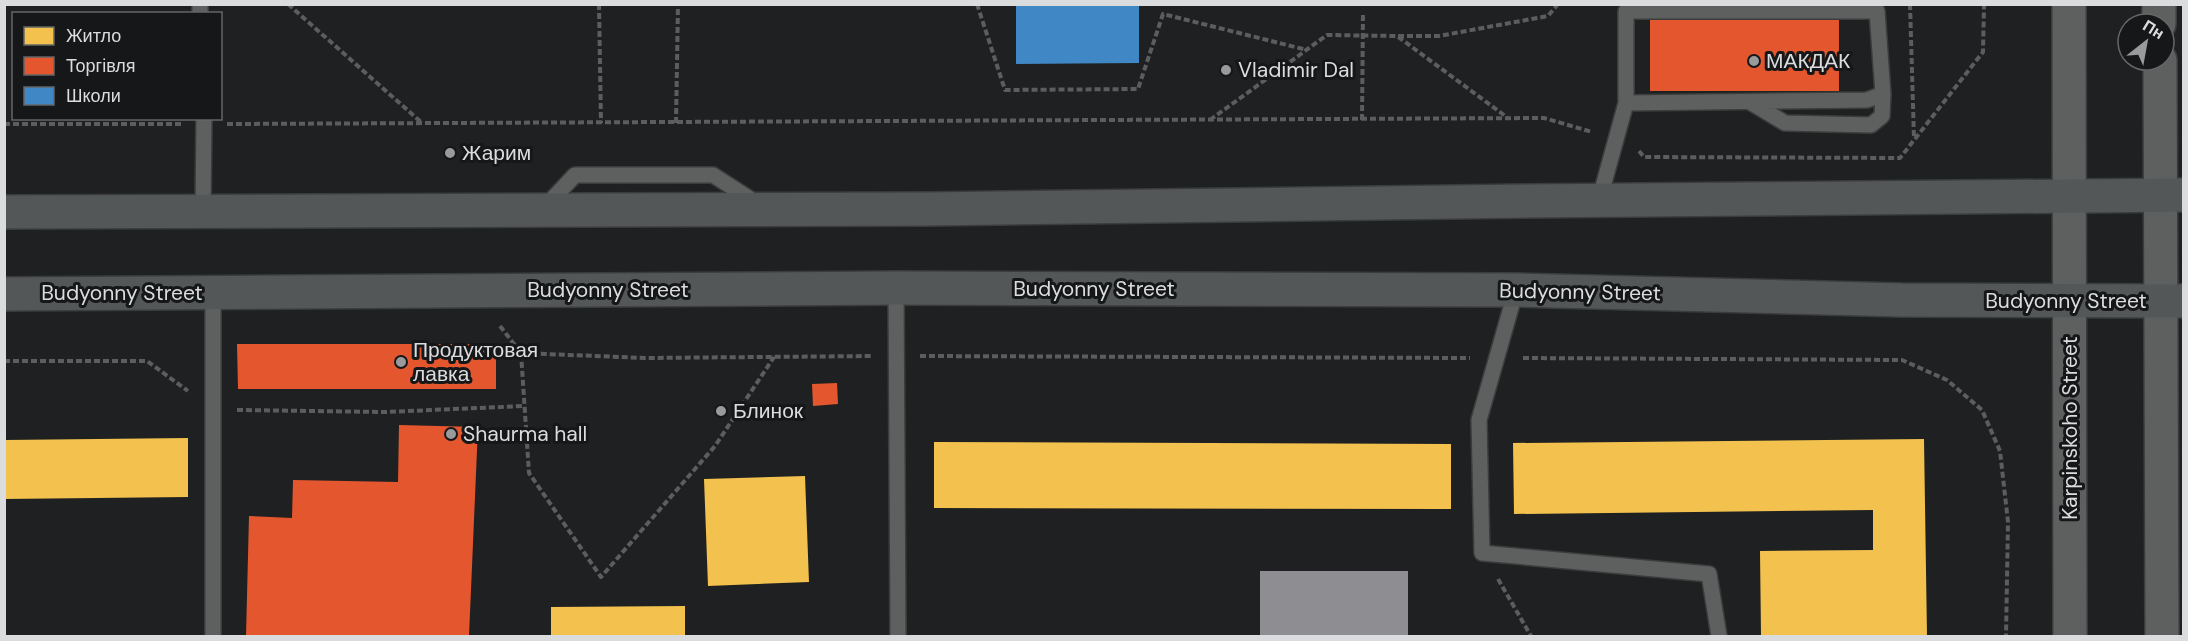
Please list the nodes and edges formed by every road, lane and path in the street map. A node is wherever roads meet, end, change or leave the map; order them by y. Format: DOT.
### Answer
graph roads {
  1 [pos="288,4"];
  2 [pos="599,4"];
  3 [pos="678,4"];
  4 [pos="977,4"];
  5 [pos="1558,4"];
  6 [pos="1910,4"];
  7 [pos="1984,4"];
  8 [pos="2069,4"];
  9 [pos="1363,13"];
  10 [pos="1363,35"];
  11 [pos="1397,36"];
  12 [pos="1307,50"];
  13 [pos="2161,72"];
  14 [pos="1883,94"];
  15 [pos="1750,102"];
  16 [pos="1626,103"];
  17 [pos="1508,119"];
  18 [pos="1210,120"];
  19 [pos="1362,120"];
  20 [pos="204,121"];
  21 [pos="422,123"];
  22 [pos="601,123"];
  23 [pos="676,123"];
  24 [pos="4,124"];
  25 [pos="1616,139"];
  26 [pos="1914,140"];
  27 [pos="2172,195"];
  28 [pos="2070,196"];
  29 [pos="1599,201"];
  30 [pos="203,211"];
  31 [pos="4,212"];
  32 [pos="896,288"];
  33 [pos="1516,290"];
  34 [pos="213,293"];
  35 [pos="4,294"];
  36 [pos="2172,301"];
  37 [pos="2070,302"];
  38 [pos="500,326"];
  39 [pos="521,353"];
  40 [pos="896,356"];
  41 [pos="775,357"];
  42 [pos="1497,358"];
  43 [pos="4,361"];
  44 [pos="524,406"];
  45 [pos="213,410"];
  46 [pos="1482,553"];
  47 [pos="213,636"];
  48 [pos="898,636"];
  49 [pos="1531,636"];
  50 [pos="1719,636"];
  51 [pos="2006,636"];
  52 [pos="2070,636"];
  53 [pos="2162,636"];
  1 -- 21 [label="path"];
  2 -- 22 [label="path"];
  3 -- 23 [label="path"];
  4 -- 12 [label="path"];
  5 -- 11 [label="path"];
  6 -- 26 [label="path"];
  7 -- 26 [label="path"];
  8 -- 28 [label="street, Karpinskoho Street"];
  9 -- 10 [label="path"];
  10 -- 11 [label="path"];
  10 -- 12 [label="path"];
  10 -- 19 [label="path"];
  11 -- 17 [label="path"];
  12 -- 18 [label="path"];
  13 -- 27 [label="street"];
  14 -- 15 [label="lane"];
  14 -- 15 [label="lane"];
  14 -- 16 [label="lane"];
  15 -- 16 [label="lane"];
  16 -- 25 [label="lane"];
  17 -- 19 [label="path"];
  17 -- 25 [label="path"];
  18 -- 19 [label="path"];
  18 -- 23 [label="path"];
  20 -- 21 [label="path"];
  20 -- 24 [label="path"];
  20 -- 30 [label="lane"];
  21 -- 22 [label="path"];
  22 -- 23 [label="path"];
  25 -- 26 [label="path"];
  25 -- 29 [label="lane"];
  27 -- 28 [label="main road"];
  27 -- 36 [label="street"];
  28 -- 29 [label="main road"];
  28 -- 37 [label="street, Karpinskoho Street"];
  29 -- 30 [label="main road"];
  30 -- 31 [label="main road"];
  32 -- 33 [label="main road, Budyonny Street"];
  32 -- 34 [label="main road, Budyonny Street"];
  32 -- 40 [label="lane"];
  33 -- 37 [label="main road, Budyonny Street"];
  33 -- 42 [label="lane"];
  34 -- 35 [label="main road, Budyonny Street"];
  34 -- 45 [label="lane"];
  36 -- 37 [label="main road, Budyonny Street"];
  36 -- 53 [label="street"];
  37 -- 52 [label="street, Karpinskoho Street"];
  38 -- 39 [label="path"];
  39 -- 41 [label="path"];
  39 -- 44 [label="path"];
  40 -- 41 [label="path"];
  40 -- 42 [label="path"];
  40 -- 48 [label="lane"];
  41 -- 44 [label="path"];
  42 -- 46 [label="lane"];
  42 -- 51 [label="path"];
  43 -- 45 [label="path"];
  44 -- 45 [label="path"];
  45 -- 47 [label="lane"];
  46 -- 49 [label="path"];
  46 -- 50 [label="lane"];
}
